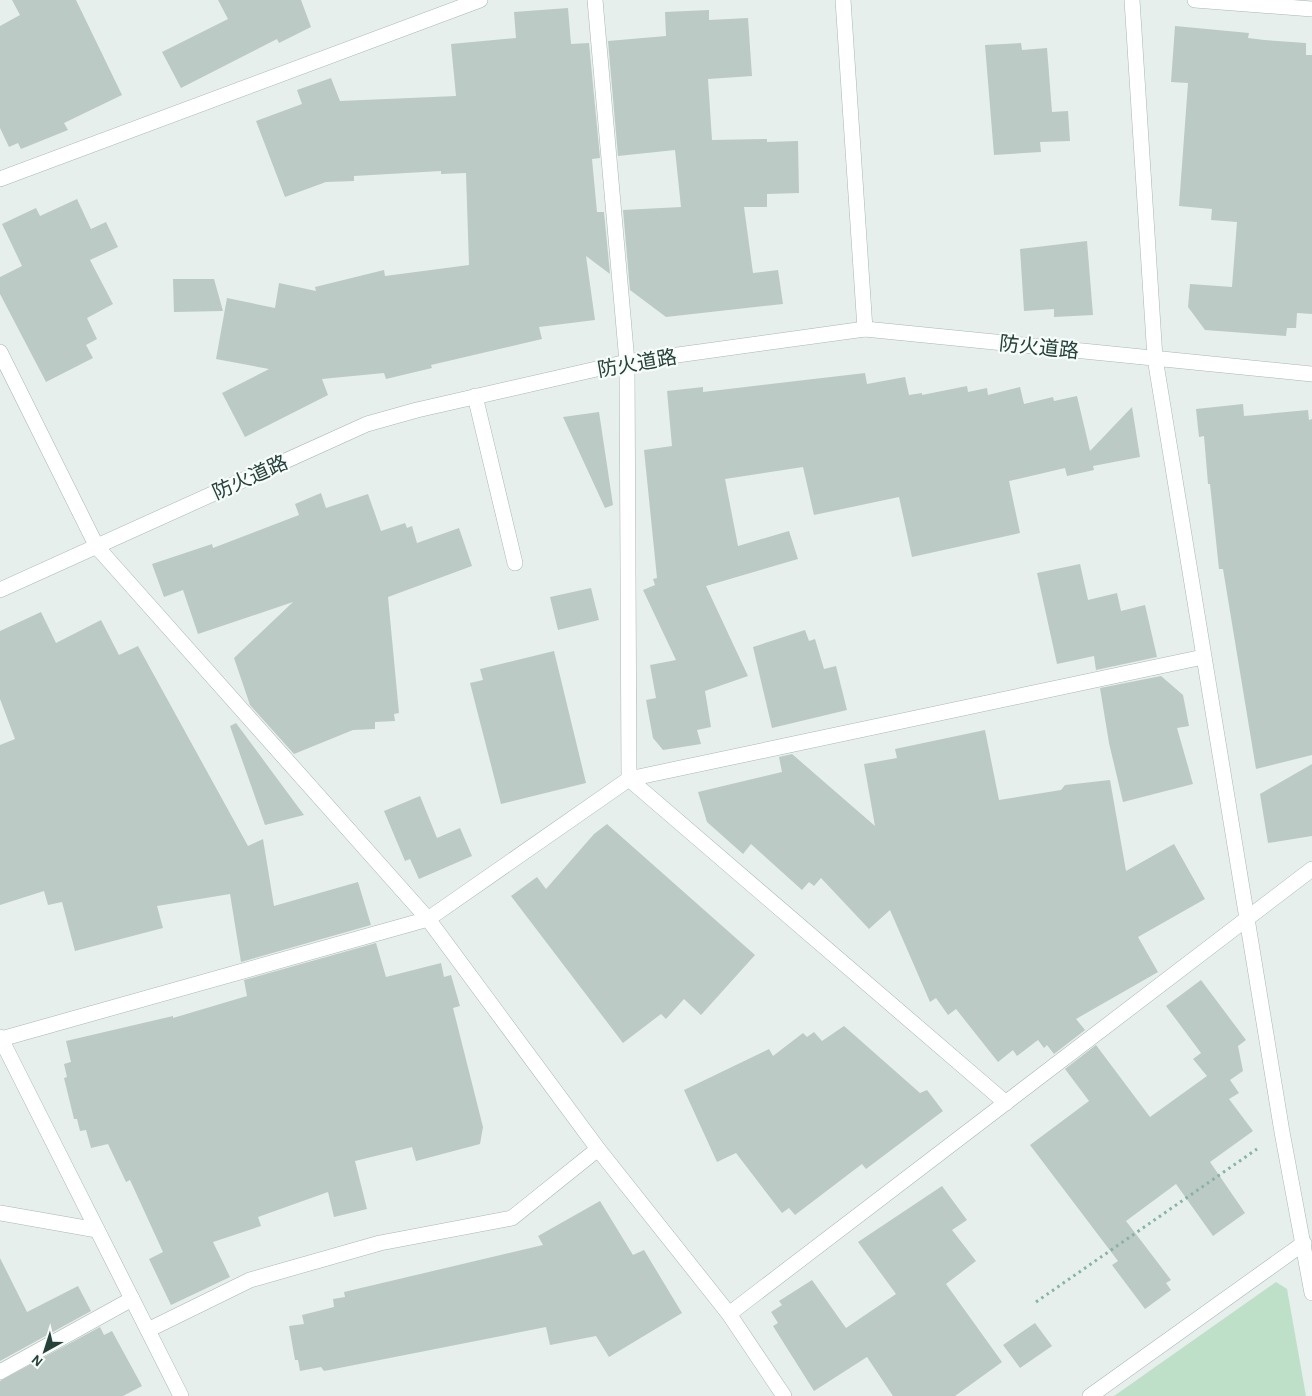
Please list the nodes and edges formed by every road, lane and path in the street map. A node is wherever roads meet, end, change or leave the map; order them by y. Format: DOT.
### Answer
graph roads {
  1 [pos="480,0"];
  2 [pos="595,0"];
  3 [pos="843,0"];
  4 [pos="1132,0"];
  5 [pos="1195,0"];
  6 [pos="1312,9"];
  7 [pos="0,179"];
  8 [pos="865,330"];
  9 [pos="0,352"];
  10 [pos="1155,358"];
  11 [pos="627,362"];
  12 [pos="1312,374"];
  13 [pos="475,396"];
  14 [pos="97,547"];
  15 [pos="516,563"];
  16 [pos="0,590"];
  17 [pos="1202,657"];
  18 [pos="630,778"];
  19 [pos="1312,870"];
  20 [pos="428,918"];
  21 [pos="1248,918"];
  22 [pos="1,1038"];
  23 [pos="1006,1103"];
  24 [pos="1282,1132"];
  25 [pos="598,1149"];
  26 [pos="0,1213"];
  27 [pos="97,1230"];
  28 [pos="1304,1243"];
  29 [pos="1312,1293"];
  30 [pos="132,1299"];
  31 [pos="1036,1302"];
  32 [pos="729,1314"];
  33 [pos="148,1330"];
  34 [pos="0,1372"];
  35 [pos="181,1396"];
  36 [pos="784,1396"];
  37 [pos="1090,1396"];
  1 -- 7 [label="street"];
  2 -- 11 [label="street"];
  3 -- 8 [label="street"];
  4 -- 10 [label="street"];
  5 -- 6 [label="street"];
  8 -- 10 [label="street, 防火道路"];
  8 -- 11 [label="street, 防火道路"];
  9 -- 14 [label="street"];
  10 -- 12 [label="street, 防火道路"];
  10 -- 17 [label="street"];
  11 -- 13 [label="street, 防火道路"];
  11 -- 18 [label="street"];
  13 -- 14 [label="street, 防火道路"];
  13 -- 15 [label="street"];
  14 -- 16 [label="street, 防火道路"];
  14 -- 20 [label="street"];
  17 -- 18 [label="street"];
  17 -- 21 [label="street"];
  18 -- 20 [label="street"];
  18 -- 23 [label="street"];
  19 -- 21 [label="street"];
  20 -- 22 [label="street"];
  20 -- 25 [label="street"];
  21 -- 23 [label="street"];
  21 -- 24 [label="street"];
  22 -- 27 [label="street"];
  23 -- 32 [label="street"];
  24 -- 28 [label="street"];
  24 -- 31 [label="path"];
  25 -- 32 [label="street"];
  25 -- 33 [label="street"];
  26 -- 27 [label="street"];
  27 -- 30 [label="street"];
  28 -- 29 [label="street"];
  28 -- 37 [label="street"];
  30 -- 33 [label="street"];
  30 -- 34 [label="street"];
  32 -- 36 [label="street"];
  33 -- 35 [label="street"];
}
